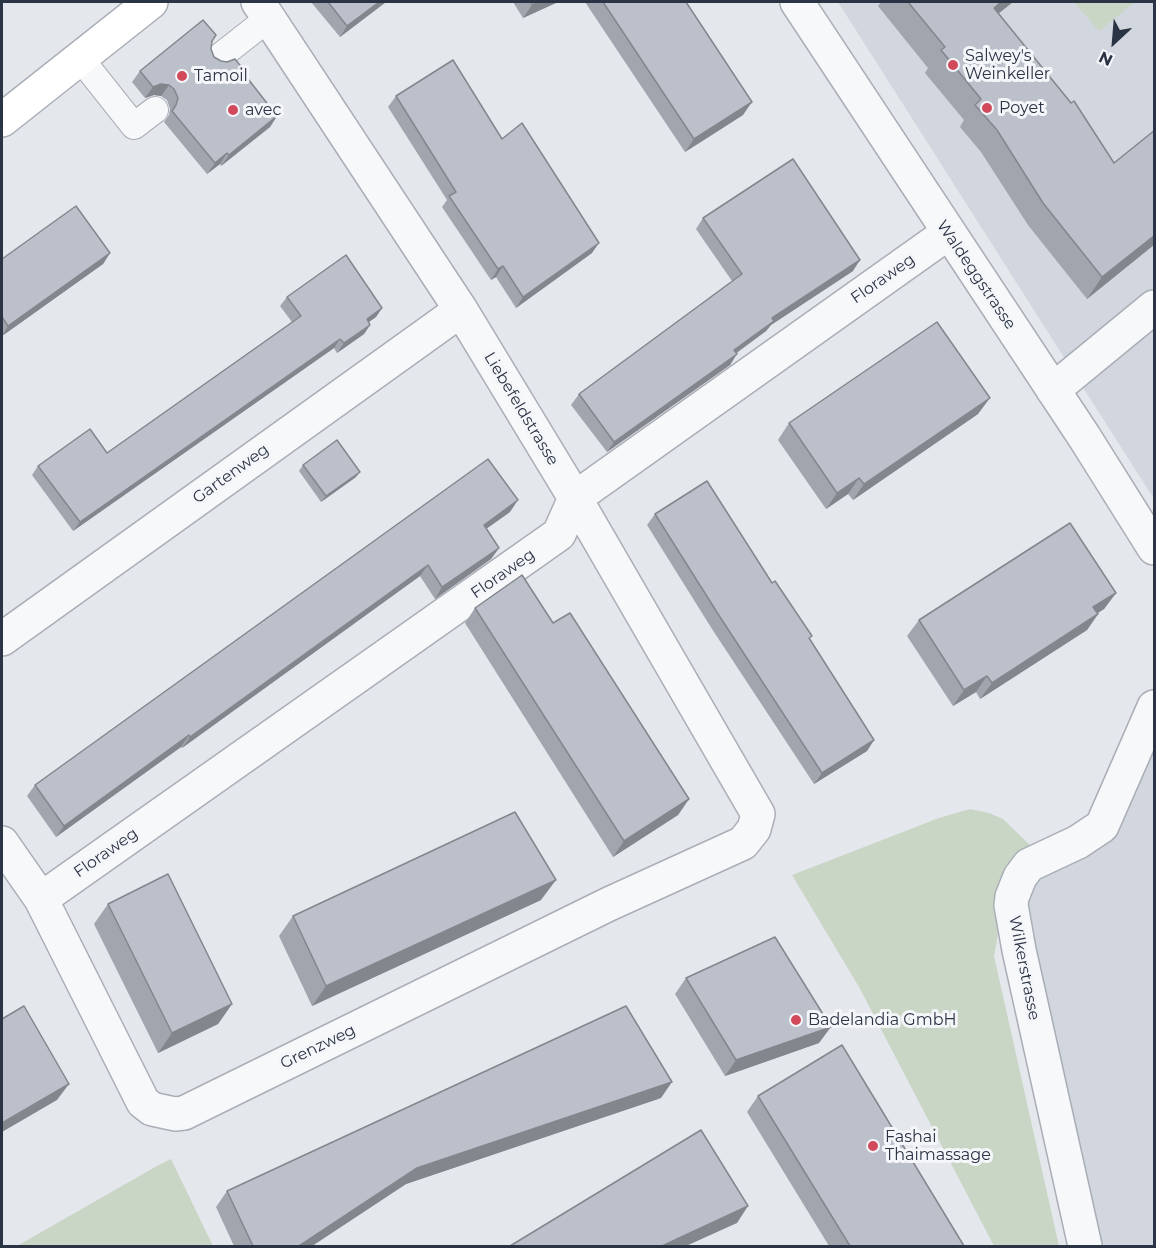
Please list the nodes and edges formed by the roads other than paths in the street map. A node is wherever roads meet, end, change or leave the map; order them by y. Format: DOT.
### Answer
graph roads {
  1 [pos="151,2"];
  2 [pos="797,2"];
  3 [pos="263,10"];
  4 [pos="81,58"];
  5 [pos="218,58"];
  6 [pos="155,110"];
  7 [pos="2,120"];
  8 [pos="948,233"];
  9 [pos="1155,307"];
  10 [pos="461,310"];
  11 [pos="1053,390"];
  12 [pos="575,498"];
  13 [pos="1155,548"];
  14 [pos="2,639"];
  15 [pos="1155,707"];
  16 [pos="754,829"];
  17 [pos="2,843"];
  18 [pos="41,899"];
  19 [pos="1085,1246"];
  1 -- 4 [label="main road"];
  2 -- 8 [label="street, Waldeggstrasse"];
  3 -- 5 [label="lane"];
  3 -- 10 [label="street, Liebefeldstrasse"];
  4 -- 6 [label="lane"];
  4 -- 7 [label="main road"];
  8 -- 11 [label="street, Waldeggstrasse"];
  8 -- 12 [label="street, Floraweg"];
  9 -- 11 [label="street"];
  10 -- 12 [label="street, Liebefeldstrasse"];
  10 -- 14 [label="street, Gartenweg"];
  11 -- 13 [label="street, Waldeggstrasse"];
  12 -- 16 [label="street, Liebefeldstrasse"];
  12 -- 18 [label="street, Floraweg"];
  15 -- 19 [label="street, Wilkerstrasse"];
  16 -- 18 [label="street, Grenzweg"];
  17 -- 18 [label="street, Grenzweg"];
}
